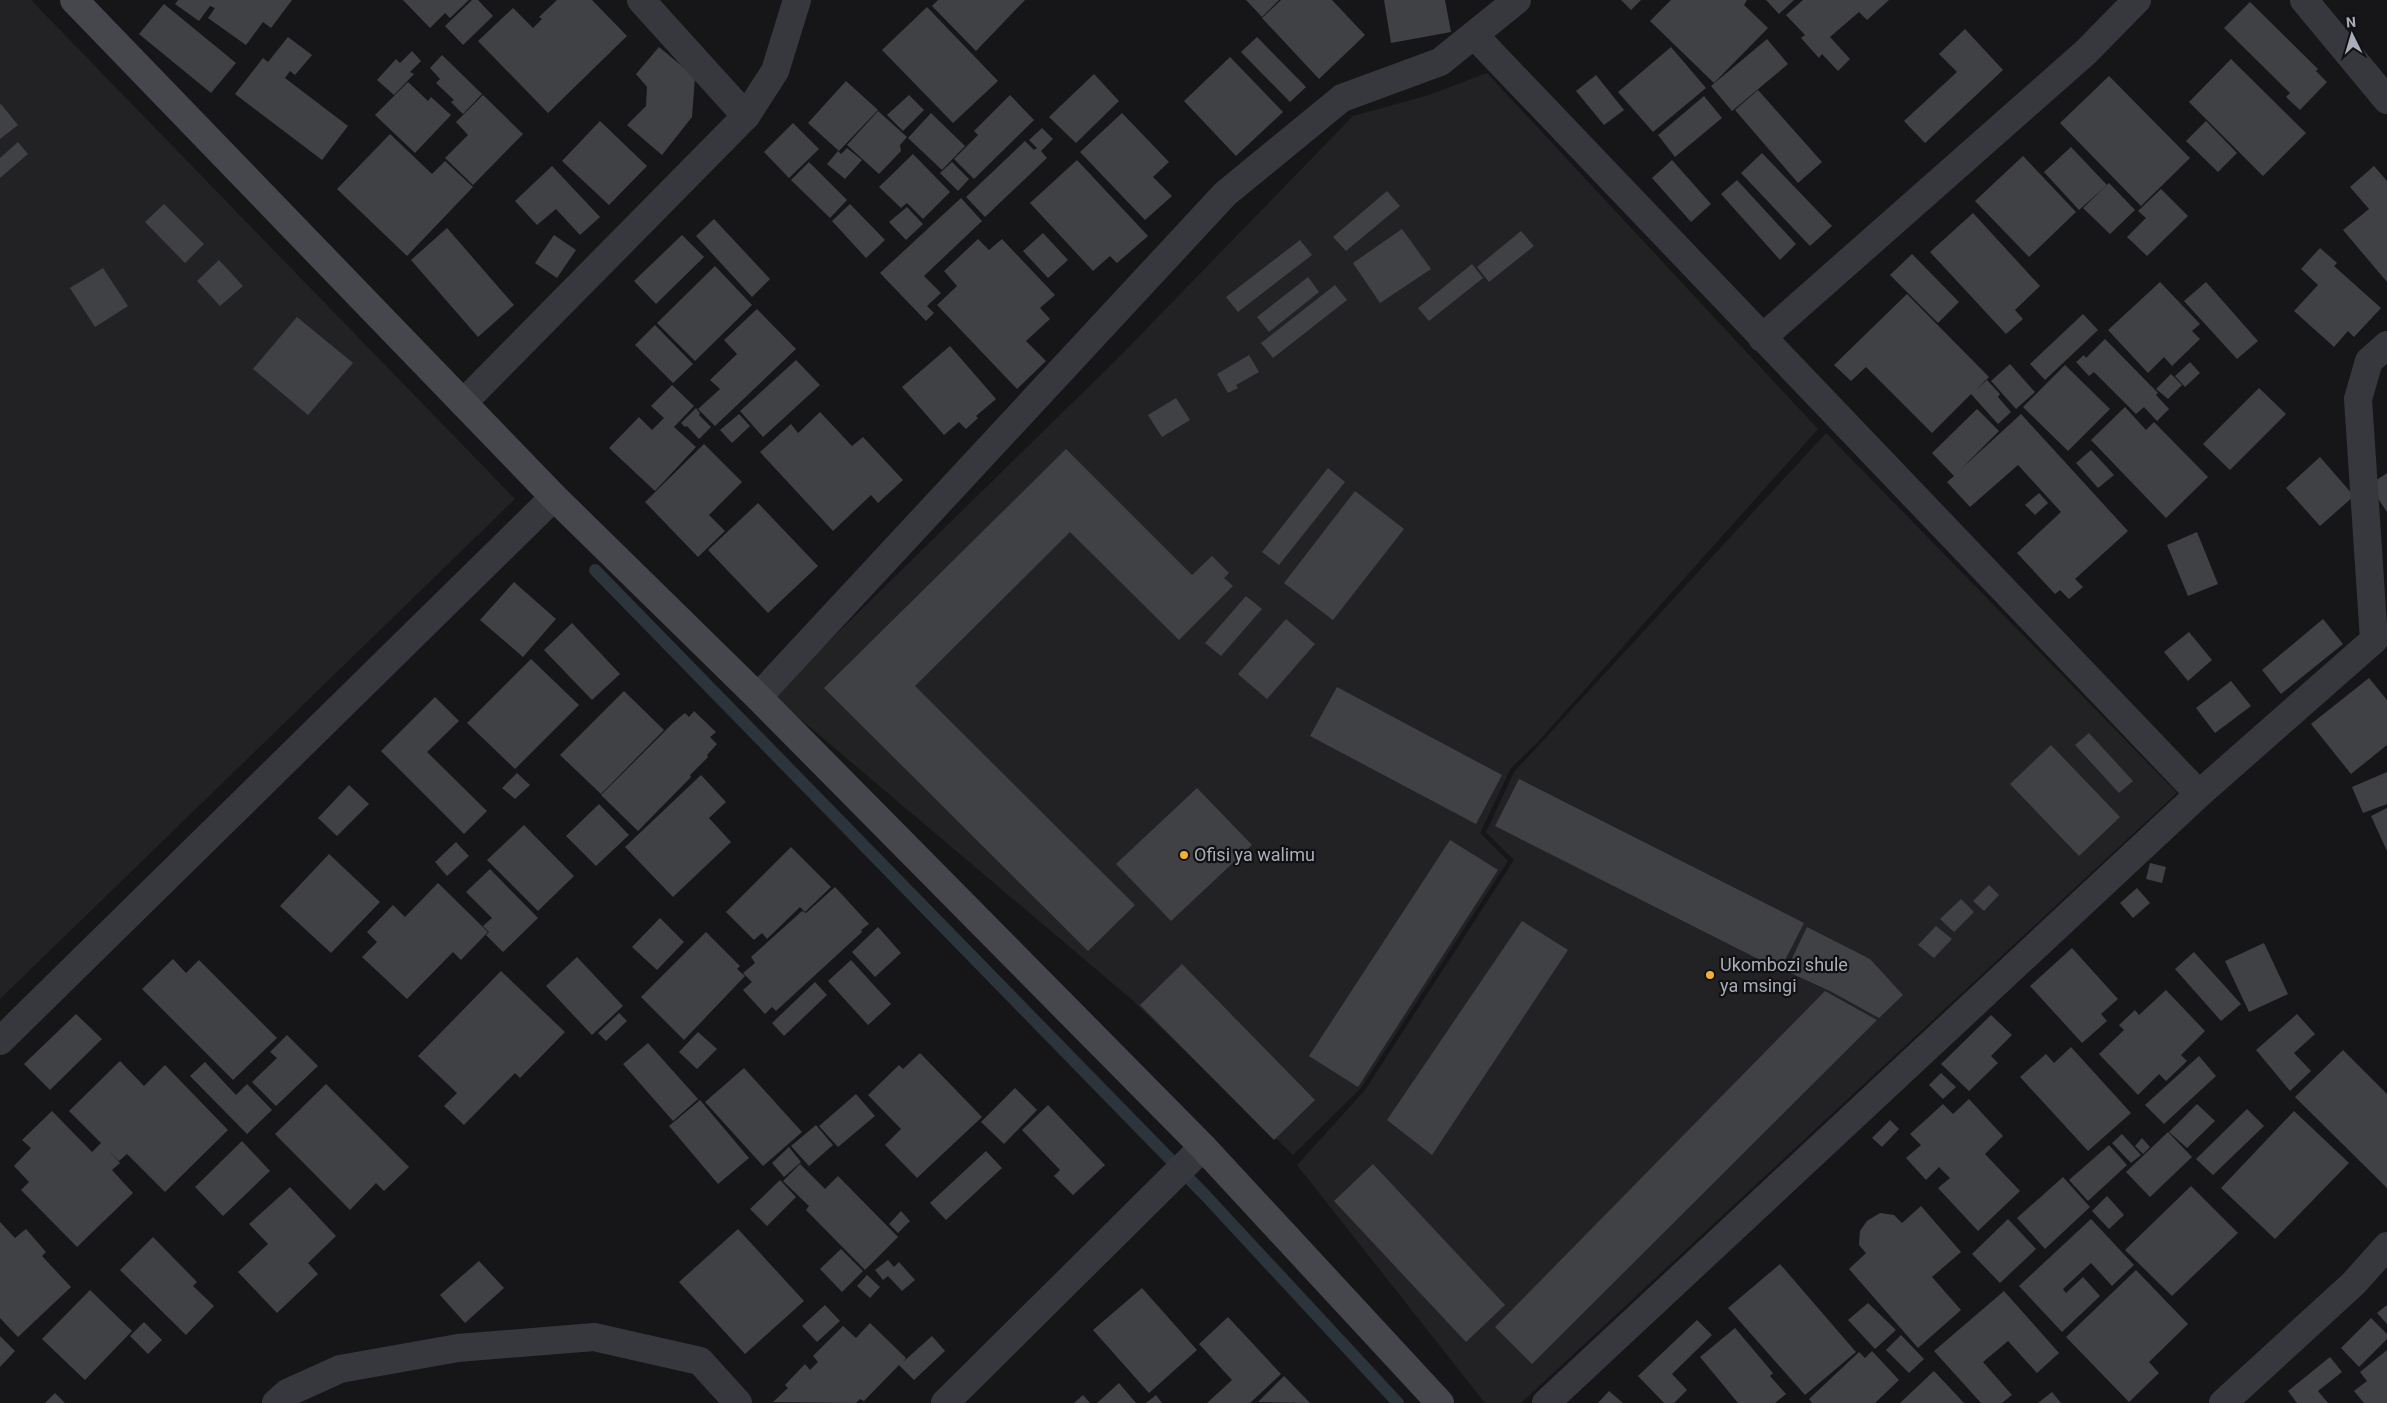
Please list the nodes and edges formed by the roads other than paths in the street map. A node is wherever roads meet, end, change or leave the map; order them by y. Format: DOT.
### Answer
graph roads {
  1 [pos="74,0"];
  2 [pos="641,0"];
  3 [pos="797,0"];
  4 [pos="1517,0"];
  5 [pos="2137,0"];
  6 [pos="2304,0"];
  7 [pos="1475,36"];
  8 [pos="2387,100"];
  9 [pos="746,116"];
  10 [pos="1762,338"];
  11 [pos="2387,345"];
  12 [pos="464,403"];
  13 [pos="554,497"];
  14 [pos="2380,646"];
  15 [pos="758,697"];
  16 [pos="2199,794"];
  17 [pos="0,1041"];
  18 [pos="1203,1147"];
  19 [pos="2387,1246"];
  20 [pos="286,1400"];
  21 [pos="738,1403"];
  22 [pos="945,1403"];
  23 [pos="1440,1403"];
  24 [pos="1546,1403"];
  25 [pos="2223,1403"];
  1 -- 12 [label="street"];
  2 -- 9 [label="street"];
  3 -- 9 [label="street"];
  4 -- 7 [label="street"];
  5 -- 10 [label="street"];
  6 -- 8 [label="street"];
  7 -- 10 [label="street"];
  7 -- 15 [label="street"];
  9 -- 12 [label="street"];
  10 -- 16 [label="street"];
  11 -- 14 [label="street"];
  12 -- 13 [label="street"];
  13 -- 15 [label="street"];
  13 -- 17 [label="street"];
  14 -- 16 [label="street"];
  15 -- 18 [label="street"];
  16 -- 24 [label="street"];
  18 -- 22 [label="street"];
  18 -- 23 [label="street"];
  19 -- 25 [label="street"];
  20 -- 21 [label="street"];
}
